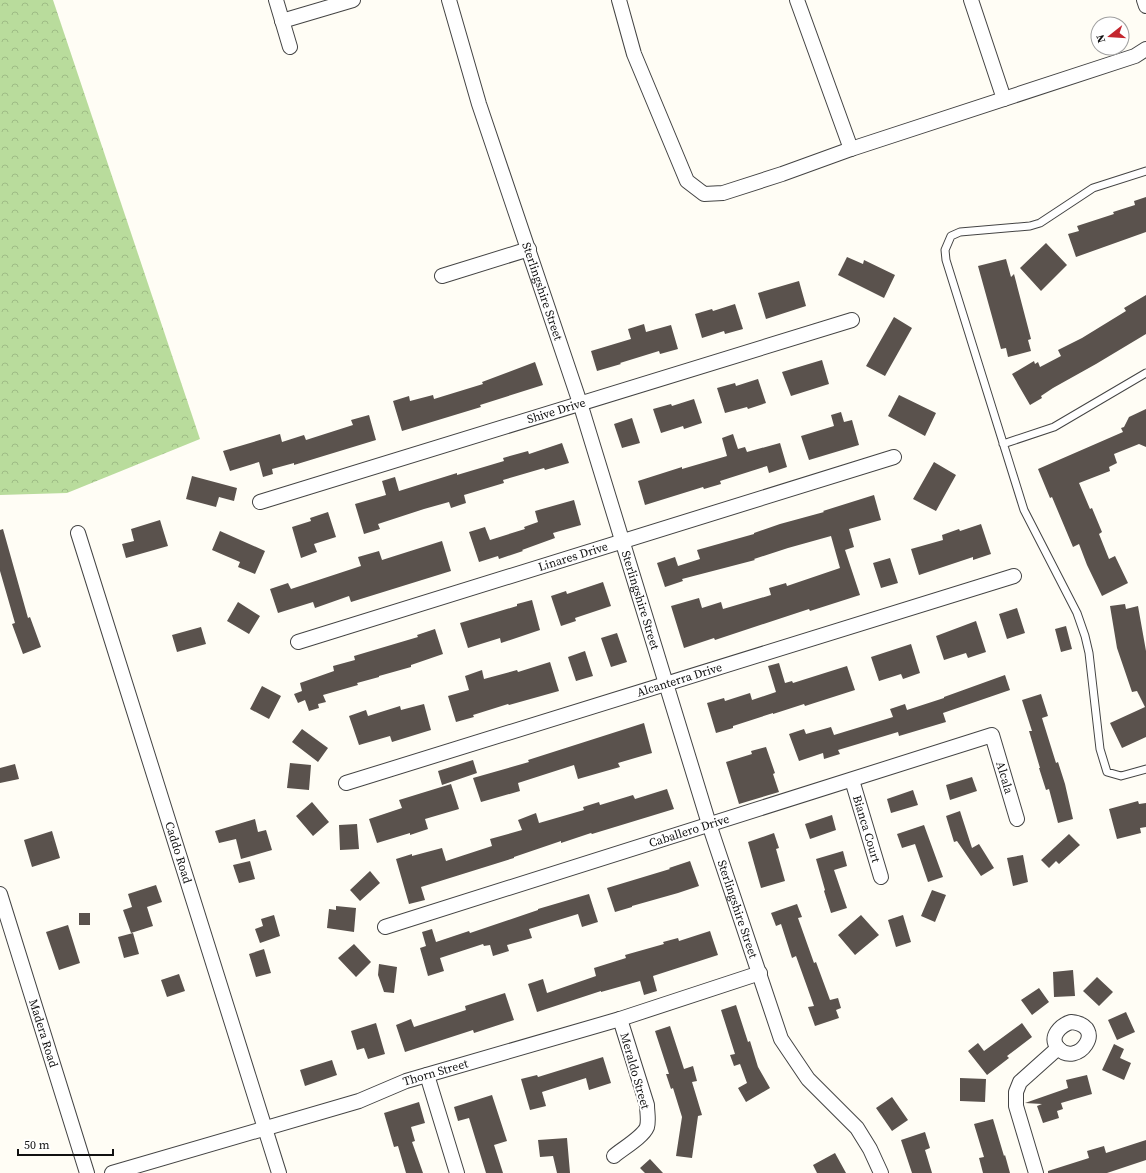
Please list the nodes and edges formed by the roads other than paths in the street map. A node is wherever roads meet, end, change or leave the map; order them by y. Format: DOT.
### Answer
graph roads {
  1 [pos="276,0"];
  2 [pos="353,0"];
  3 [pos="449,0"];
  4 [pos="619,0"];
  5 [pos="797,0"];
  6 [pos="971,0"];
  7 [pos="1144,0"];
  8 [pos="1146,6"];
  9 [pos="282,21"];
  10 [pos="290,47"];
  11 [pos="1146,49"];
  12 [pos="1004,99"];
  13 [pos="851,149"];
  14 [pos="1146,171"];
  15 [pos="529,249"];
  16 [pos="442,276"];
  17 [pos="852,320"];
  18 [pos="1146,373"];
  19 [pos="580,403"];
  20 [pos="1003,444"];
  21 [pos="894,457"];
  22 [pos="260,502"];
  23 [pos="78,533"];
  24 [pos="622,541"];
  25 [pos="1014,576"];
  26 [pos="298,642"];
  27 [pos="666,684"];
  28 [pos="992,735"];
  29 [pos="1146,769"];
  30 [pos="852,780"];
  31 [pos="346,783"];
  32 [pos="1017,819"];
  33 [pos="709,824"];
  34 [pos="881,877"];
  35 [pos="0,894"];
  36 [pos="385,927"];
  37 [pos="760,973"];
  38 [pos="620,1019"];
  39 [pos="1058,1048"];
  40 [pos="427,1075"];
  41 [pos="266,1128"];
  42 [pos="614,1156"];
  43 [pos="87,1173"];
  44 [pos="112,1173"];
  45 [pos="280,1173"];
  46 [pos="457,1173"];
  47 [pos="881,1173"];
  48 [pos="1036,1173"];
  1 -- 9 [label="street"];
  2 -- 9 [label="street"];
  3 -- 15 [label="street, Sterlingshire Street"];
  4 -- 13 [label="street"];
  5 -- 13 [label="street"];
  6 -- 12 [label="street"];
  7 -- 8 [label="street"];
  9 -- 10 [label="street"];
  11 -- 12 [label="street"];
  12 -- 13 [label="street"];
  14 -- 20 [label="lane"];
  15 -- 16 [label="street"];
  15 -- 19 [label="street, Sterlingshire Street"];
  17 -- 19 [label="street, Shive Drive"];
  18 -- 20 [label="lane"];
  19 -- 22 [label="street, Shive Drive"];
  19 -- 24 [label="street, Sterlingshire Street"];
  20 -- 29 [label="lane"];
  21 -- 24 [label="street, Linares Drive"];
  23 -- 41 [label="street, Caddo Road"];
  24 -- 26 [label="street, Linares Drive"];
  24 -- 27 [label="street, Sterlingshire Street"];
  25 -- 27 [label="street, Alcanterra Drive"];
  27 -- 31 [label="street, Alcanterra Drive"];
  27 -- 33 [label="street, Sterlingshire Street"];
  28 -- 30 [label="street, Caballero Drive"];
  28 -- 32 [label="street, Alcala"];
  30 -- 33 [label="street, Caballero Drive"];
  30 -- 34 [label="street, Bianca Court"];
  33 -- 36 [label="street, Caballero Drive"];
  33 -- 37 [label="street, Sterlingshire Street"];
  35 -- 43 [label="street, Madera Road"];
  37 -- 38 [label="street, Thorn Street"];
  37 -- 47 [label="street, Sterlingshire Street"];
  38 -- 40 [label="street, Thorn Street"];
  38 -- 42 [label="street, Meraldo Street"];
  39 -- 48 [label="street"];
  40 -- 41 [label="street, Thorn Street"];
  40 -- 46 [label="street"];
  41 -- 44 [label="street, Thorn Street"];
  41 -- 45 [label="street, Caddo Road"];
}
